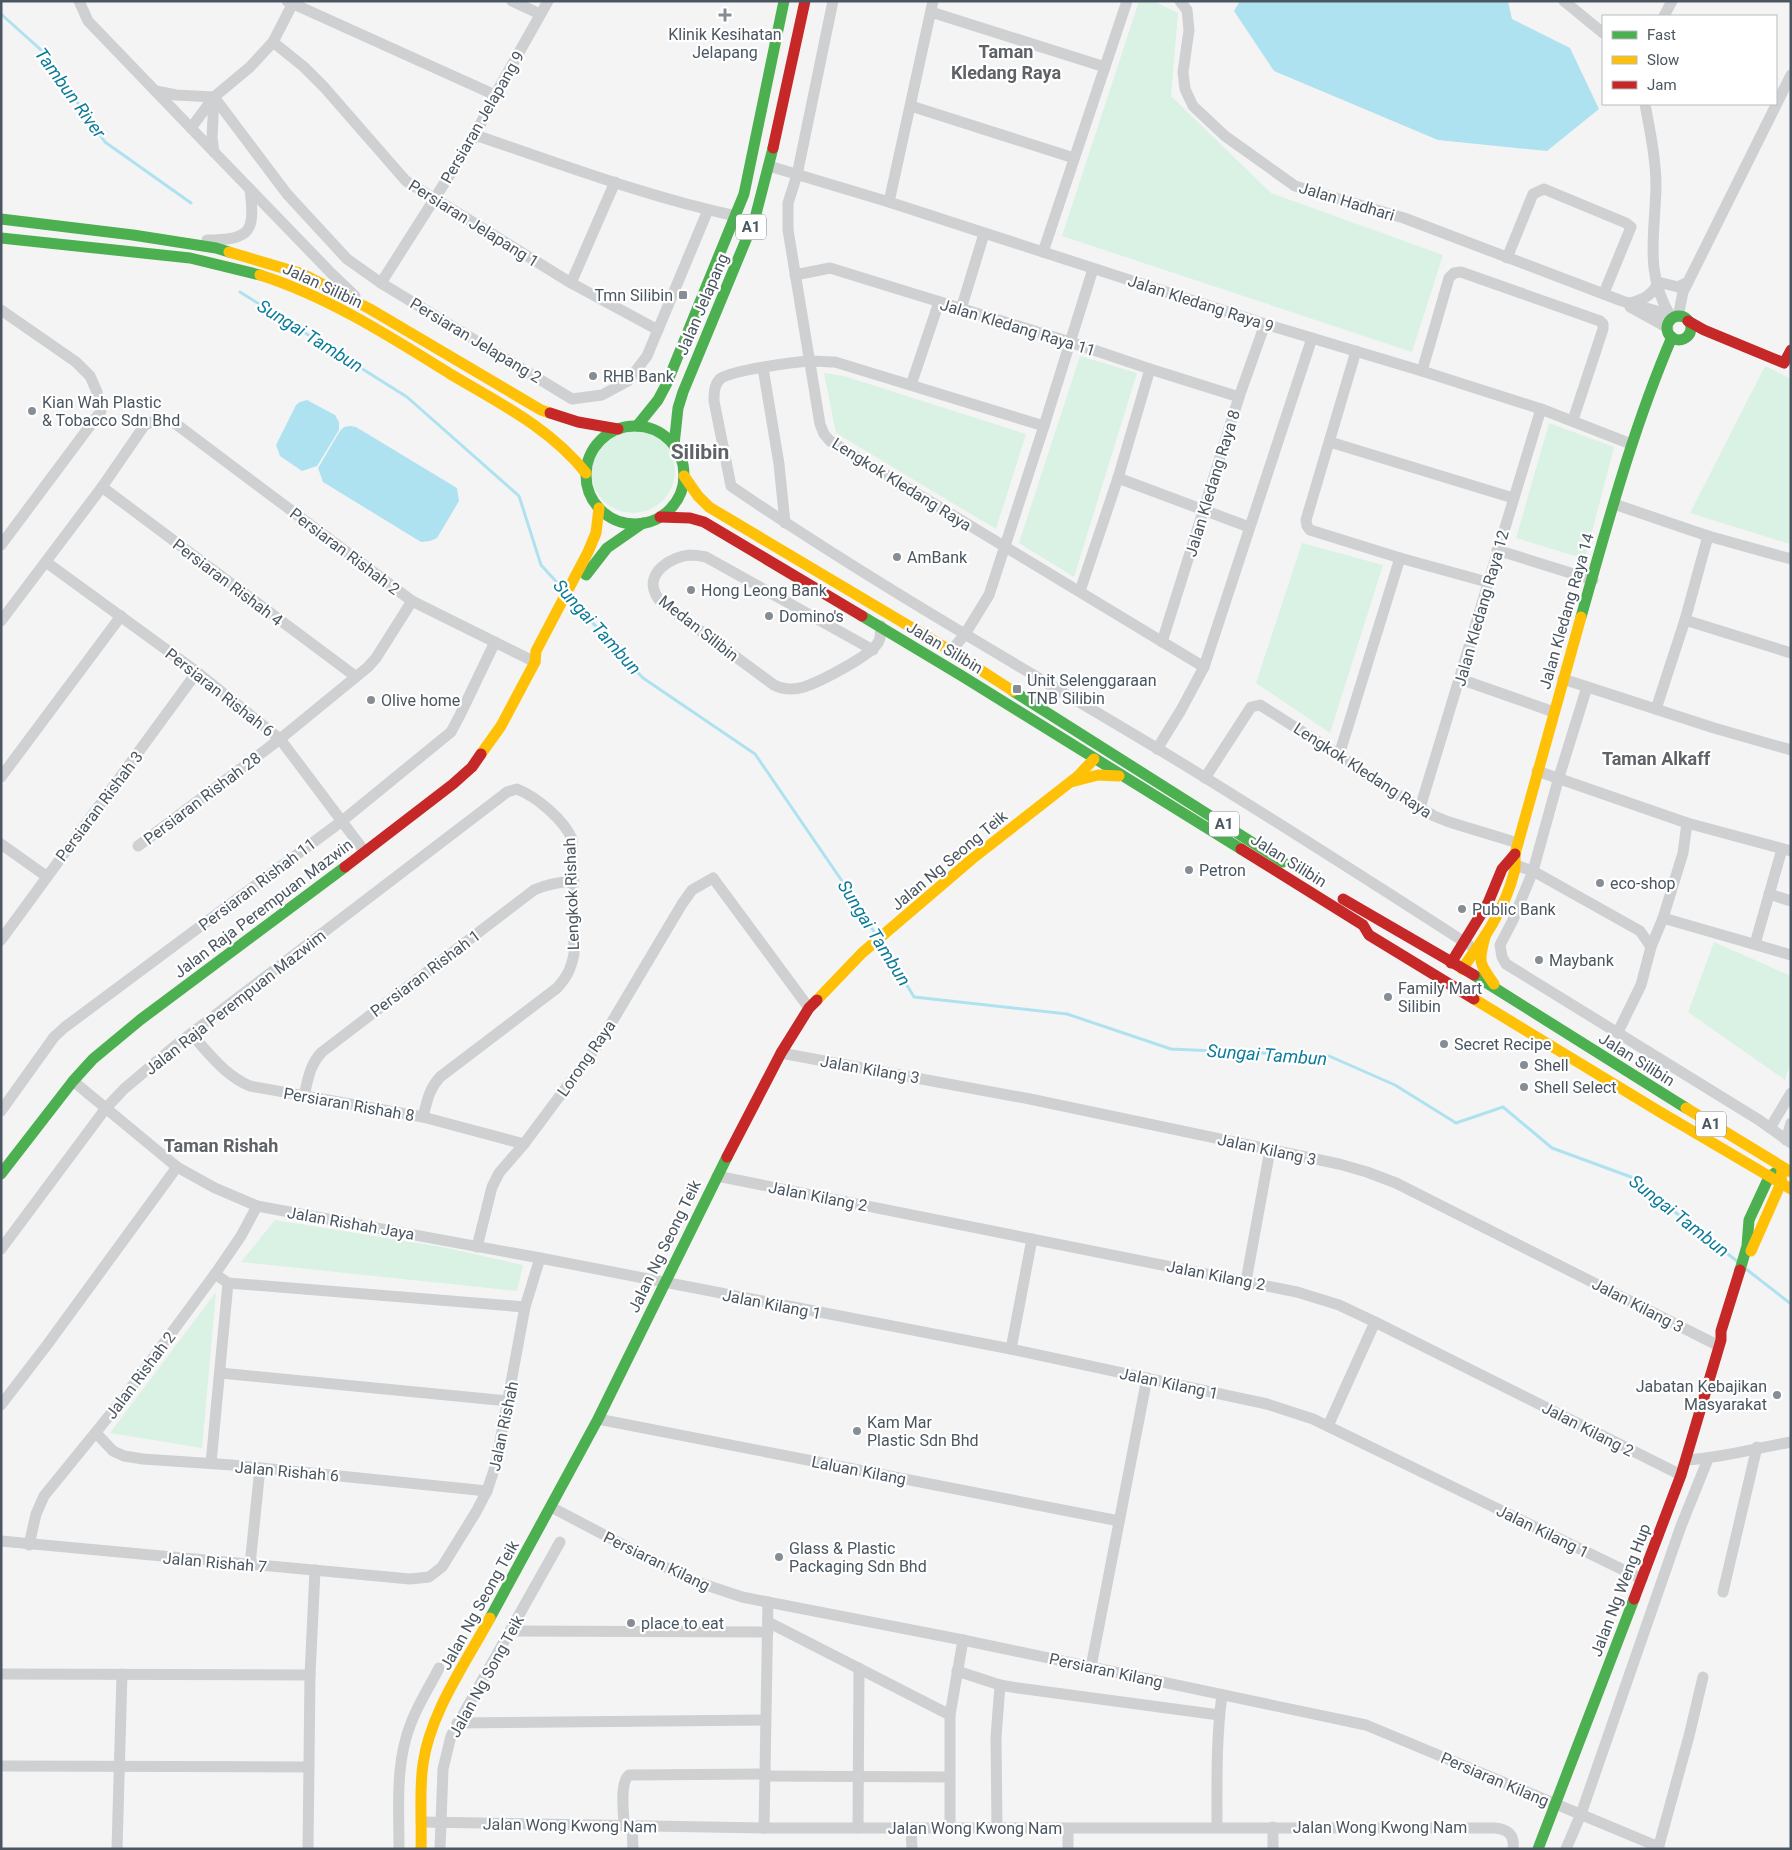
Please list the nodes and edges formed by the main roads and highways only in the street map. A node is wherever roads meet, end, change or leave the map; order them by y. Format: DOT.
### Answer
graph roads {
  1 [pos="784,1"];
  2 [pos="805,1"];
  3 [pos="1,220"];
  4 [pos="1,236"];
  5 [pos="1675,324"];
  6 [pos="1686,337"];
  7 [pos="1740,344"];
  8 [pos="1791,350"];
  9 [pos="1787,365"];
  10 [pos="1654,378"];
  11 [pos="637,426"];
  12 [pos="618,429"];
  13 [pos="674,445"];
  14 [pos="586,473"];
  15 [pos="684,476"];
  16 [pos="599,508"];
  17 [pos="660,517"];
  18 [pos="643,523"];
  19 [pos="585,567"];
  20 [pos="873,605"];
  21 [pos="889,631"];
  22 [pos="951,652"];
  23 [pos="962,676"];
  24 [pos="1086,736"];
  25 [pos="1068,742"];
  26 [pos="1094,759"];
  27 [pos="1124,777"];
  28 [pos="1071,782"];
  29 [pos="1514,856"];
  30 [pos="1363,925"];
  31 [pos="1485,937"];
  32 [pos="1455,968"];
  33 [pos="1497,988"];
  34 [pos="1561,1052"];
  35 [pos="1787,1169"];
  36 [pos="1,1174"];
  37 [pos="1768,1176"];
  38 [pos="1786,1186"];
  39 [pos="1749,1247"];
  40 [pos="420,1849"];
  41 [pos="1538,1849"];
  1 -- 11 [label="main road, Jalan Jelapang / A1"];
  2 -- 13 [label="main road, Jalan Jelapang / A1"];
  3 -- 12 [label="main road, Jalan Silibin"];
  4 -- 14 [label="main road, Jalan Silibin"];
  5 -- 6 [label="main road"];
  5 -- 6 [label="main road"];
  5 -- 7 [label="main road"];
  5 -- 10 [label="main road, Jalan Kledang Raya 14"];
  6 -- 7 [label="main road"];
  6 -- 10 [label="main road, Jalan Kledang Raya 14"];
  7 -- 9 [label="main road"];
  8 -- 9 [label="main road"];
  10 -- 29 [label="main road, Jalan Kledang Raya 14"];
  11 -- 12 [label="main road"];
  11 -- 13 [label="main road"];
  12 -- 14 [label="main road"];
  13 -- 15 [label="main road, A1"];
  14 -- 16 [label="main road"];
  15 -- 17 [label="main road, A1"];
  15 -- 20 [label="main road, Jalan Silibin / A1"];
  16 -- 18 [label="main road, A1"];
  16 -- 19 [label="main road, Jalan Raja Perempuan Mazwin"];
  17 -- 18 [label="main road, A1"];
  17 -- 21 [label="main road, Jalan Silibin / A1"];
  18 -- 19 [label="main road, Jalan Raja Perempuan Mazwin"];
  19 -- 36 [label="main road, Jalan Raja Perempuan Mazwin"];
  20 -- 21 [label="main road"];
  20 -- 22 [label="main road, Jalan Silibin / A1"];
  21 -- 22 [label="main road"];
  21 -- 23 [label="main road, Jalan Silibin / A1"];
  22 -- 23 [label="main road"];
  22 -- 24 [label="main road, Jalan Silibin / A1"];
  23 -- 25 [label="main road, Jalan Silibin / A1"];
  24 -- 26 [label="main road"];
  24 -- 32 [label="main road, Jalan Silibin / A1"];
  25 -- 26 [label="main road, Jalan Silibin / A1"];
  25 -- 28 [label="main road"];
  26 -- 27 [label="main road, Jalan Silibin / A1"];
  26 -- 28 [label="main road, Jalan Ng Seong Teik"];
  27 -- 28 [label="main road"];
  27 -- 30 [label="main road, Jalan Silibin / A1"];
  28 -- 40 [label="main road, Jalan Ng Seong Teik"];
  29 -- 31 [label="main road, Jalan Kledang Raya 14"];
  29 -- 32 [label="main road, Jalan Kledang Raya 14"];
  30 -- 32 [label="main road"];
  30 -- 34 [label="main road, Jalan Silibin / A1"];
  31 -- 32 [label="main road, Jalan Kledang Raya 14"];
  31 -- 33 [label="main road"];
  32 -- 33 [label="main road, Jalan Silibin / A1"];
  32 -- 34 [label="main road"];
  33 -- 35 [label="main road, Jalan Silibin / A1"];
  34 -- 37 [label="main road, Jalan Silibin / A1"];
  35 -- 37 [label="main road"];
  35 -- 38 [label="main road, Jalan Ng Weng Hup"];
  37 -- 38 [label="main road, Jalan Silibin"];
  37 -- 39 [label="main road, Jalan Ng Weng Hup"];
  38 -- 39 [label="main road, Jalan Ng Weng Hup"];
  39 -- 41 [label="main road, Jalan Ng Weng Hup"];
}
